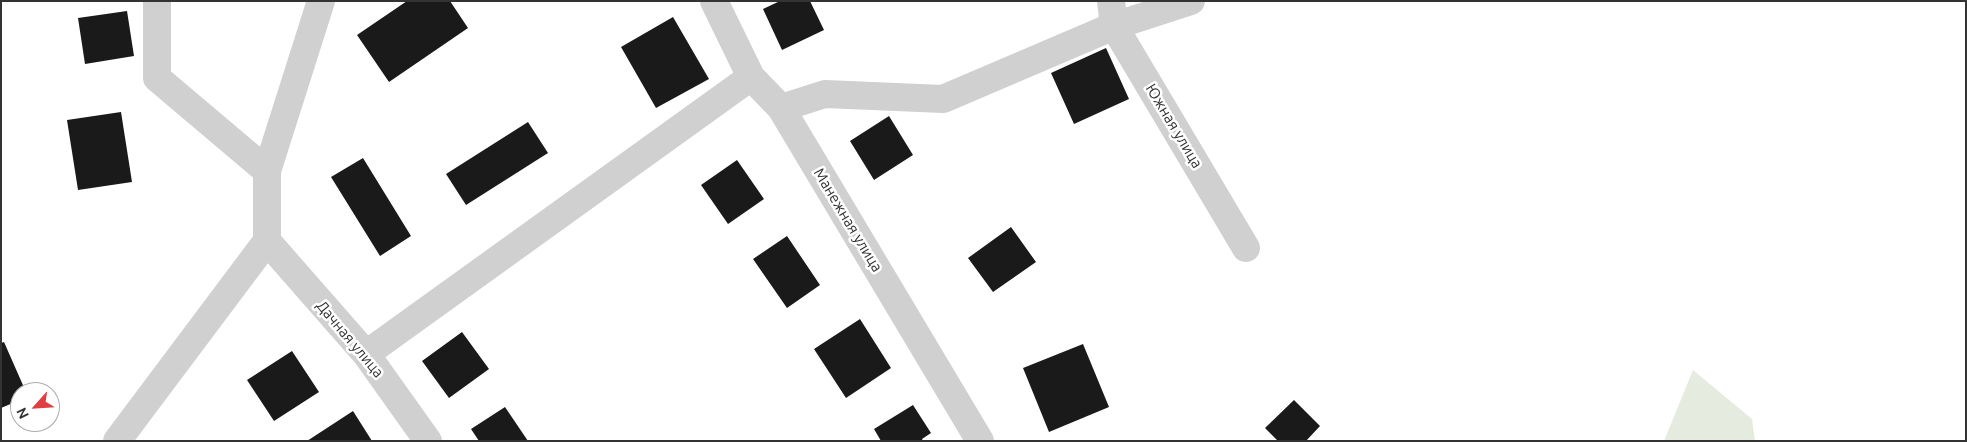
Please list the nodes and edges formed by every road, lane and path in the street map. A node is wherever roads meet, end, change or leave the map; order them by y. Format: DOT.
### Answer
graph roads {
  1 [pos="157,1"];
  2 [pos="322,1"];
  3 [pos="714,1"];
  4 [pos="1191,1"];
  5 [pos="1112,14"];
  6 [pos="751,77"];
  7 [pos="781,108"];
  8 [pos="267,171"];
  9 [pos="267,241"];
  10 [pos="1246,248"];
  11 [pos="366,354"];
  12 [pos="117,441"];
  13 [pos="428,441"];
  14 [pos="980,441"];
  1 -- 8 [label="street"];
  2 -- 8 [label="street"];
  3 -- 6 [label="street, Манежная улица"];
  4 -- 5 [label="street"];
  5 -- 7 [label="street"];
  5 -- 10 [label="street, Южная улица"];
  6 -- 7 [label="street, Манежная улица"];
  6 -- 11 [label="street"];
  7 -- 14 [label="street, Манежная улица"];
  8 -- 9 [label="street"];
  9 -- 11 [label="street, Дачная улица"];
  9 -- 12 [label="street"];
  11 -- 13 [label="street, Дачная улица"];
}
